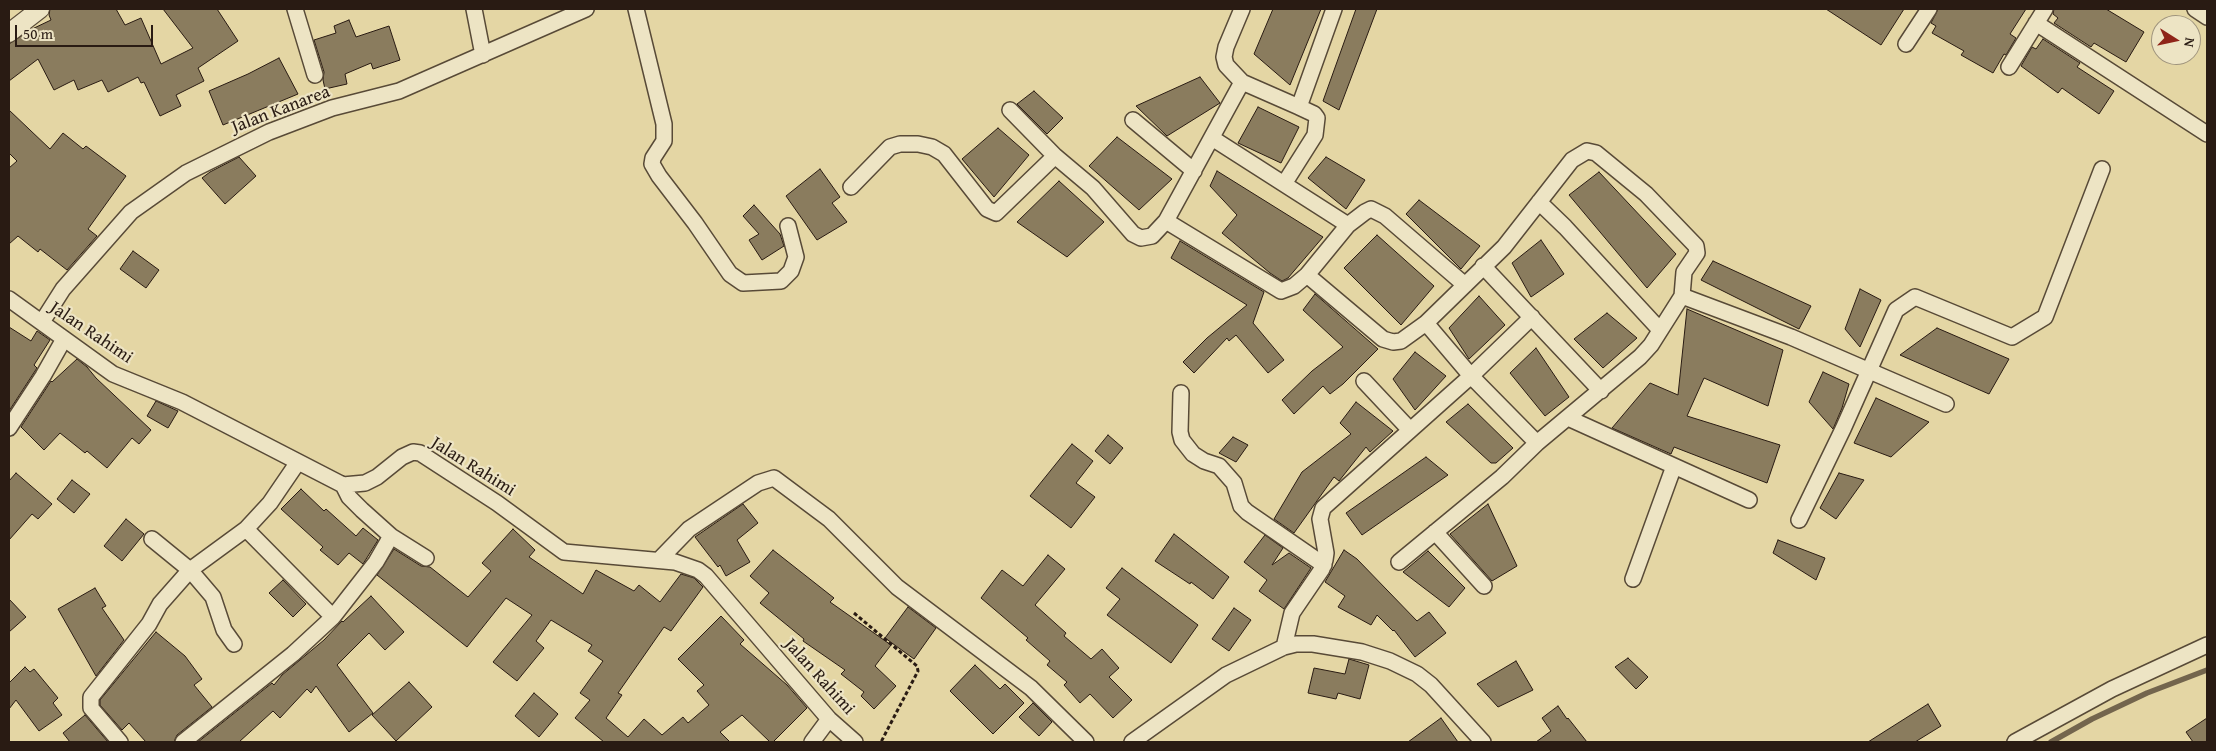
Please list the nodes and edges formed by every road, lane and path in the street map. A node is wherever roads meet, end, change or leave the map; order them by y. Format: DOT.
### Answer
graph roads {
  1 [pos="40,9"];
  2 [pos="295,9"];
  3 [pos="474,9"];
  4 [pos="586,9"];
  5 [pos="636,9"];
  6 [pos="1242,9"];
  7 [pos="1334,9"];
  8 [pos="1929,9"];
  9 [pos="2045,9"];
  10 [pos="2194,9"];
  11 [pos="2207,17"];
  12 [pos="2036,23"];
  13 [pos="9,33"];
  14 [pos="1906,44"];
  15 [pos="483,55"];
  16 [pos="2009,67"];
  17 [pos="315,75"];
  18 [pos="1242,82"];
  19 [pos="1298,106"];
  20 [pos="1010,110"];
  21 [pos="1133,120"];
  22 [pos="2207,134"];
  23 [pos="1212,138"];
  24 [pos="1055,156"];
  25 [pos="2102,169"];
  26 [pos="1194,171"];
  27 [pos="1284,184"];
  28 [pos="851,187"];
  29 [pos="1539,202"];
  30 [pos="1166,221"];
  31 [pos="1348,225"];
  32 [pos="788,226"];
  33 [pos="1484,266"];
  34 [pos="1307,276"];
  35 [pos="1465,285"];
  36 [pos="1682,296"];
  37 [pos="9,299"];
  38 [pos="1532,317"];
  39 [pos="42,322"];
  40 [pos="1426,323"];
  41 [pos="1660,330"];
  42 [pos="64,339"];
  43 [pos="1869,370"];
  44 [pos="1471,376"];
  45 [pos="1364,381"];
  46 [pos="1601,390"];
  47 [pos="1181,393"];
  48 [pos="1946,404"];
  49 [pos="1568,418"];
  50 [pos="9,428"];
  51 [pos="1410,430"];
  52 [pos="1537,443"];
  53 [pos="298,462"];
  54 [pos="1674,466"];
  55 [pos="343,485"];
  56 [pos="1749,500"];
  57 [pos="1799,520"];
  58 [pos="246,529"];
  59 [pos="1435,532"];
  60 [pos="391,536"];
  61 [pos="152,539"];
  62 [pos="426,558"];
  63 [pos="659,560"];
  64 [pos="1399,562"];
  65 [pos="1324,564"];
  66 [pos="190,570"];
  67 [pos="1633,579"];
  68 [pos="1484,586"];
  69 [pos="854,613"];
  70 [pos="332,617"];
  71 [pos="234,644"];
  72 [pos="2207,645"];
  73 [pos="1284,647"];
  74 [pos="829,719"];
  75 [pos="120,742"];
  76 [pos="183,742"];
  77 [pos="812,742"];
  78 [pos="855,742"];
  79 [pos="881,742"];
  80 [pos="1086,742"];
  81 [pos="1132,742"];
  82 [pos="1483,742"];
  83 [pos="2015,742"];
  1 -- 13 [label="street"];
  2 -- 17 [label="street"];
  3 -- 15 [label="street"];
  4 -- 15 [label="street, Jalan Kanarea"];
  5 -- 32 [label="street"];
  6 -- 18 [label="street"];
  7 -- 19 [label="street"];
  8 -- 14 [label="street"];
  9 -- 12 [label="street"];
  10 -- 11 [label="street"];
  12 -- 16 [label="street"];
  12 -- 22 [label="street"];
  15 -- 39 [label="street, Jalan Kanarea"];
  18 -- 19 [label="street"];
  18 -- 23 [label="street"];
  19 -- 27 [label="street"];
  20 -- 24 [label="street"];
  21 -- 26 [label="street"];
  23 -- 26 [label="street"];
  23 -- 27 [label="street"];
  24 -- 28 [label="street"];
  24 -- 30 [label="street"];
  25 -- 43 [label="street"];
  26 -- 30 [label="street"];
  27 -- 31 [label="street"];
  29 -- 33 [label="street"];
  29 -- 36 [label="street"];
  29 -- 41 [label="street"];
  30 -- 34 [label="street"];
  31 -- 34 [label="street"];
  31 -- 35 [label="street"];
  33 -- 35 [label="street"];
  33 -- 38 [label="street"];
  34 -- 40 [label="street"];
  35 -- 40 [label="street"];
  36 -- 41 [label="street"];
  36 -- 43 [label="street"];
  37 -- 39 [label="street, Jalan Rahimi"];
  38 -- 44 [label="street"];
  38 -- 46 [label="street"];
  39 -- 42 [label="street, Jalan Rahimi"];
  40 -- 44 [label="street"];
  41 -- 46 [label="street"];
  42 -- 50 [label="street"];
  42 -- 53 [label="street, Jalan Rahimi"];
  43 -- 48 [label="street"];
  43 -- 57 [label="street"];
  44 -- 51 [label="street"];
  44 -- 52 [label="street"];
  45 -- 51 [label="street"];
  46 -- 49 [label="street"];
  47 -- 65 [label="street"];
  49 -- 52 [label="street"];
  49 -- 54 [label="street"];
  51 -- 65 [label="street"];
  52 -- 59 [label="street"];
  53 -- 55 [label="street, Jalan Rahimi"];
  53 -- 58 [label="street"];
  54 -- 56 [label="street"];
  54 -- 67 [label="street"];
  55 -- 60 [label="street"];
  55 -- 63 [label="street, Jalan Rahimi"];
  58 -- 66 [label="street"];
  58 -- 70 [label="street"];
  59 -- 64 [label="street"];
  59 -- 68 [label="street"];
  60 -- 62 [label="street"];
  60 -- 70 [label="street"];
  61 -- 66 [label="street"];
  63 -- 74 [label="street, Jalan Rahimi"];
  63 -- 80 [label="street"];
  65 -- 73 [label="street"];
  66 -- 71 [label="street"];
  66 -- 75 [label="street"];
  69 -- 79 [label="path"];
  70 -- 76 [label="street"];
  72 -- 83 [label="street"];
  73 -- 81 [label="street"];
  73 -- 82 [label="street"];
  74 -- 77 [label="street"];
  74 -- 78 [label="street, Jalan Rahimi"];
}
